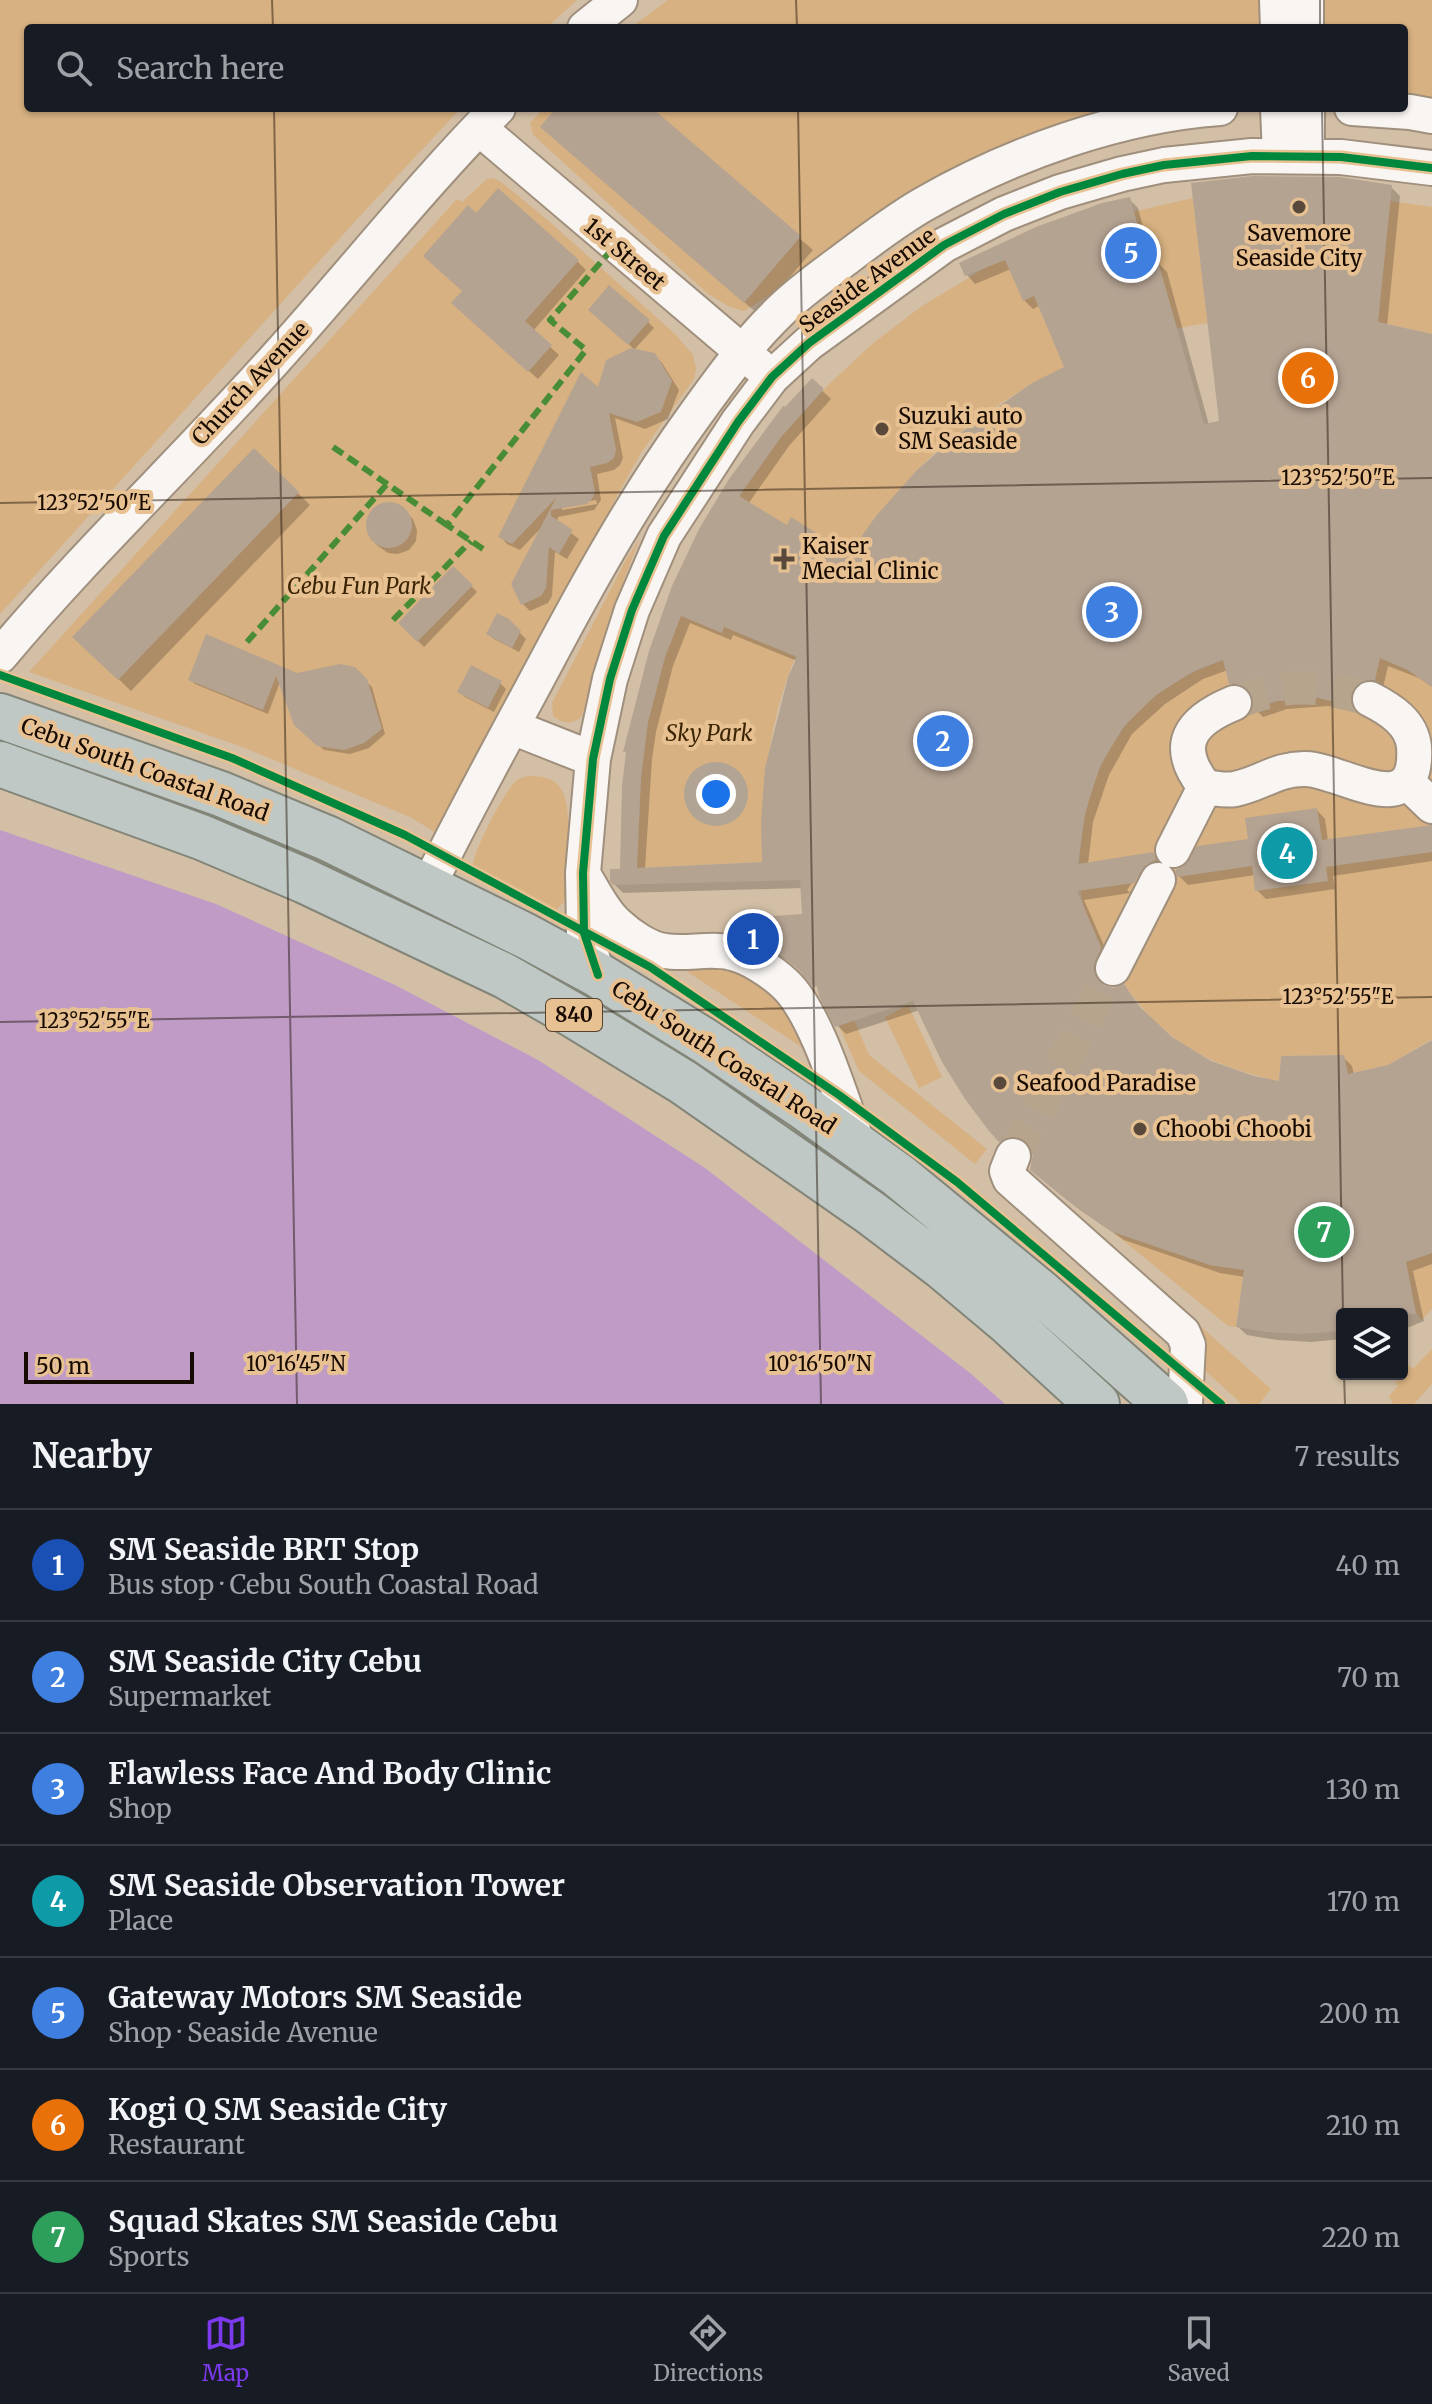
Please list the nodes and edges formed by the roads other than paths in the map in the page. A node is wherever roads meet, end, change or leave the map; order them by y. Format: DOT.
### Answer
graph roads {
  1 [pos="620,0"];
  2 [pos="1277,0"];
  3 [pos="1306,0"];
  4 [pos="590,24"];
  5 [pos="1278,24"];
  6 [pos="1306,24"];
  7 [pos="1190,112"];
  8 [pos="1279,112"];
  9 [pos="1306,112"];
  10 [pos="1408,112"];
  11 [pos="1432,116"];
  12 [pos="489,118"];
  13 [pos="1293,156"];
  14 [pos="1432,168"];
  15 [pos="741,352"];
  16 [pos="772,377"];
  17 [pos="0,656"];
  18 [pos="1370,699"];
  19 [pos="1234,703"];
  20 [pos="0,716"];
  21 [pos="512,727"];
  22 [pos="593,759"];
  23 [pos="0,764"];
  24 [pos="1407,782"];
  25 [pos="1205,787"];
  26 [pos="1432,806"];
  27 [pos="583,873"];
  28 [pos="428,887"];
  29 [pos="1113,968"];
  30 [pos="598,975"];
  31 [pos="858,1145"];
  32 [pos="1011,1167"];
  33 [pos="1097,1404"];
  34 [pos="1166,1404"];
  35 [pos="1185,1404"];
  1 -- 4 [label="street"];
  2 -- 5 [label="street"];
  3 -- 6 [label="street"];
  7 -- 15 [label="street, Seaside Avenue"];
  8 -- 13 [label="street"];
  9 -- 13 [label="street"];
  10 -- 11 [label="street"];
  12 -- 15 [label="street, 1st Street"];
  12 -- 17 [label="street, Church Avenue"];
  13 -- 14 [label="street, Seaside Avenue"];
  13 -- 16 [label="street, Seaside Avenue"];
  15 -- 16 [label="street, 1st Street"];
  15 -- 21 [label="street, Seaside Avenue"];
  16 -- 22 [label="street, Seaside Avenue"];
  18 -- 24 [label="street"];
  19 -- 25 [label="street"];
  20 -- 28 [label="highway, Cebu South Coastal Road / 840"];
  21 -- 22 [label="street"];
  21 -- 28 [label="street, Seaside Avenue"];
  22 -- 27 [label="street, Seaside Avenue"];
  23 -- 33 [label="highway, Cebu South Coastal Road / 840"];
  24 -- 25 [label="street"];
  24 -- 26 [label="street"];
  25 -- 29 [label="street"];
  27 -- 30 [label="street, Seaside Avenue"];
  27 -- 31 [label="street"];
  28 -- 30 [label="highway, Cebu South Coastal Road / 840"];
  30 -- 31 [label="highway, Cebu South Coastal Road / 840"];
  31 -- 34 [label="highway, Cebu South Coastal Road / 840"];
  32 -- 35 [label="street"];
}
